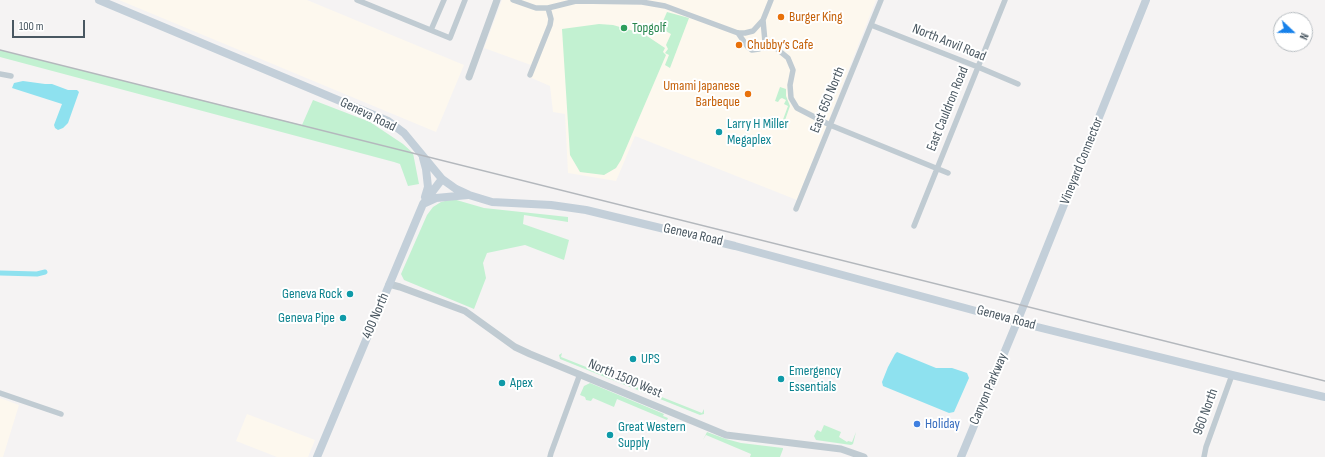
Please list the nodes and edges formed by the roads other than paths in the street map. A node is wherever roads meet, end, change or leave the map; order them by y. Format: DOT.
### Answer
graph roads {
  1 [pos="99,0"];
  2 [pos="357,0"];
  3 [pos="444,0"];
  4 [pos="465,0"];
  5 [pos="497,0"];
  6 [pos="513,0"];
  7 [pos="771,0"];
  8 [pos="881,0"];
  9 [pos="1005,0"];
  10 [pos="1146,0"];
  11 [pos="576,1"];
  12 [pos="642,1"];
  13 [pos="548,8"];
  14 [pos="763,20"];
  15 [pos="871,25"];
  16 [pos="431,30"];
  17 [pos="751,32"];
  18 [pos="738,33"];
  19 [pos="764,37"];
  20 [pos="747,46"];
  21 [pos="774,47"];
  22 [pos="762,48"];
  23 [pos="978,66"];
  24 [pos="0,74"];
  25 [pos="530,75"];
  26 [pos="11,76"];
  27 [pos="469,77"];
  28 [pos="1018,84"];
  29 [pos="830,125"];
  30 [pos="422,155"];
  31 [pos="937,168"];
  32 [pos="948,173"];
  33 [pos="442,179"];
  34 [pos="469,195"];
  35 [pos="423,204"];
  36 [pos="796,209"];
  37 [pos="914,226"];
  38 [pos="390,284"];
  39 [pos="1017,322"];
  40 [pos="580,374"];
  41 [pos="1232,375"];
  42 [pos="0,393"];
  43 [pos="1325,397"];
  44 [pos="61,414"];
  45 [pos="317,457"];
  46 [pos="550,457"];
  47 [pos="864,457"];
  48 [pos="961,457"];
  49 [pos="1204,457"];
  1 -- 30 [label="main road, Geneva Road"];
  2 -- 16 [label="street"];
  3 -- 16 [label="street"];
  4 -- 16 [label="street"];
  5 -- 27 [label="street"];
  6 -- 13 [label="street"];
  7 -- 14 [label="street"];
  8 -- 15 [label="street, East 650 North"];
  9 -- 23 [label="street, East Cauldron Road"];
  10 -- 39 [label="main road, Vineyard Connector"];
  11 -- 12 [label="street"];
  11 -- 13 [label="street"];
  12 -- 18 [label="street"];
  13 -- 25 [label="street"];
  14 -- 17 [label="street"];
  14 -- 19 [label="street"];
  15 -- 23 [label="street, North Anvil Road"];
  15 -- 29 [label="street, East 650 North"];
  17 -- 18 [label="street"];
  17 -- 19 [label="street"];
  17 -- 20 [label="street"];
  18 -- 20 [label="street"];
  19 -- 21 [label="street"];
  19 -- 22 [label="street"];
  20 -- 22 [label="street"];
  21 -- 22 [label="street"];
  21 -- 29 [label="street"];
  23 -- 28 [label="street, North Anvil Road"];
  23 -- 31 [label="street, East Cauldron Road"];
  24 -- 26 [label="street"];
  29 -- 31 [label="street"];
  29 -- 36 [label="street, East 650 North"];
  30 -- 33 [label="main road, Geneva Road"];
  30 -- 35 [label="main road"];
  31 -- 32 [label="street"];
  31 -- 37 [label="street, East Cauldron Road"];
  33 -- 34 [label="main road, Geneva Road"];
  33 -- 35 [label="main road, 400 North"];
  34 -- 35 [label="main road"];
  34 -- 39 [label="main road, Geneva Road"];
  35 -- 38 [label="main road, 400 North"];
  38 -- 40 [label="street, North 1500 West"];
  38 -- 45 [label="main road, 400 North"];
  39 -- 41 [label="main road, Geneva Road"];
  39 -- 48 [label="main road, Canyon Parkway"];
  40 -- 46 [label="street"];
  40 -- 47 [label="street, North 1500 West"];
  41 -- 43 [label="main road, Geneva Road"];
  41 -- 49 [label="street, 960 North"];
  42 -- 44 [label="street"];
}
